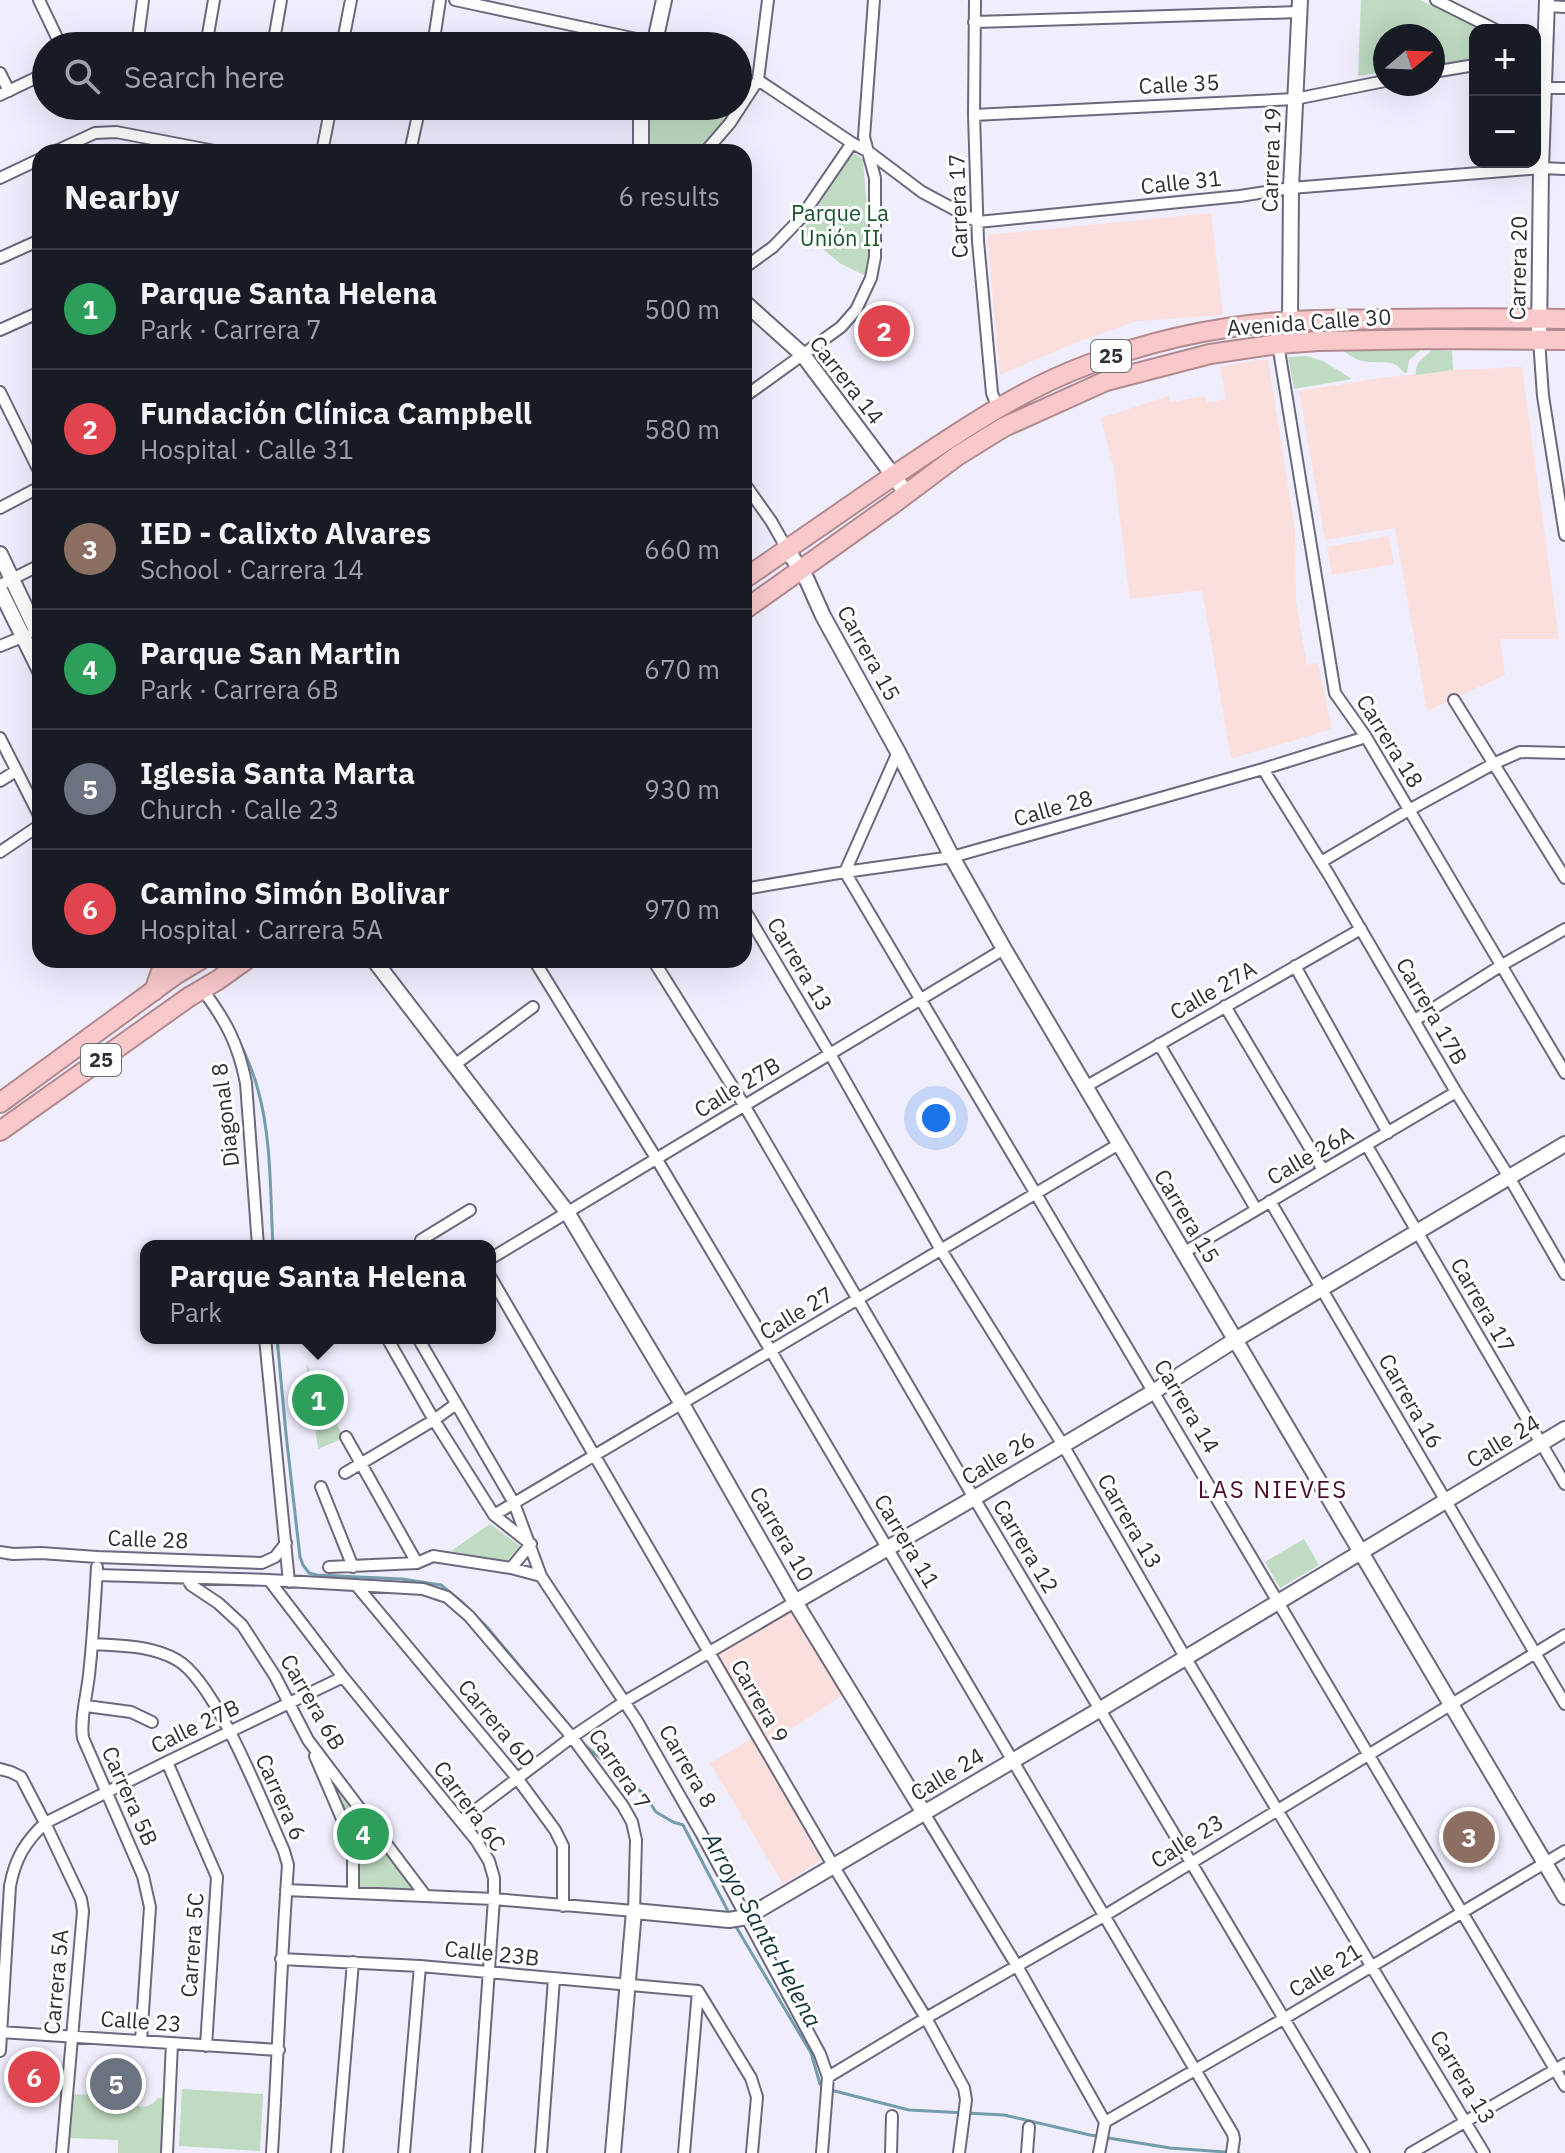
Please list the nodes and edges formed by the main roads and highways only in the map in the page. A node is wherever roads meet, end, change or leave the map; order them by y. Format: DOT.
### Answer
graph roads {
  1 [pos="1565,319"];
  2 [pos="1565,340"];
  3 [pos="752,573"];
  4 [pos="752,604"];
  5 [pos="162,968"];
  6 [pos="187,968"];
  7 [pos="234,968"];
  8 [pos="154,992"];
  9 [pos="0,1103"];
  10 [pos="0,1131"];
  1 -- 3 [label="highway, Avenida Calle 30 / 25"];
  2 -- 4 [label="highway, Avenida Calle 30 / 25"];
  5 -- 8 [label="highway"];
  6 -- 8 [label="highway, 25"];
  7 -- 10 [label="highway, 25"];
  8 -- 9 [label="highway, 25"];
}
